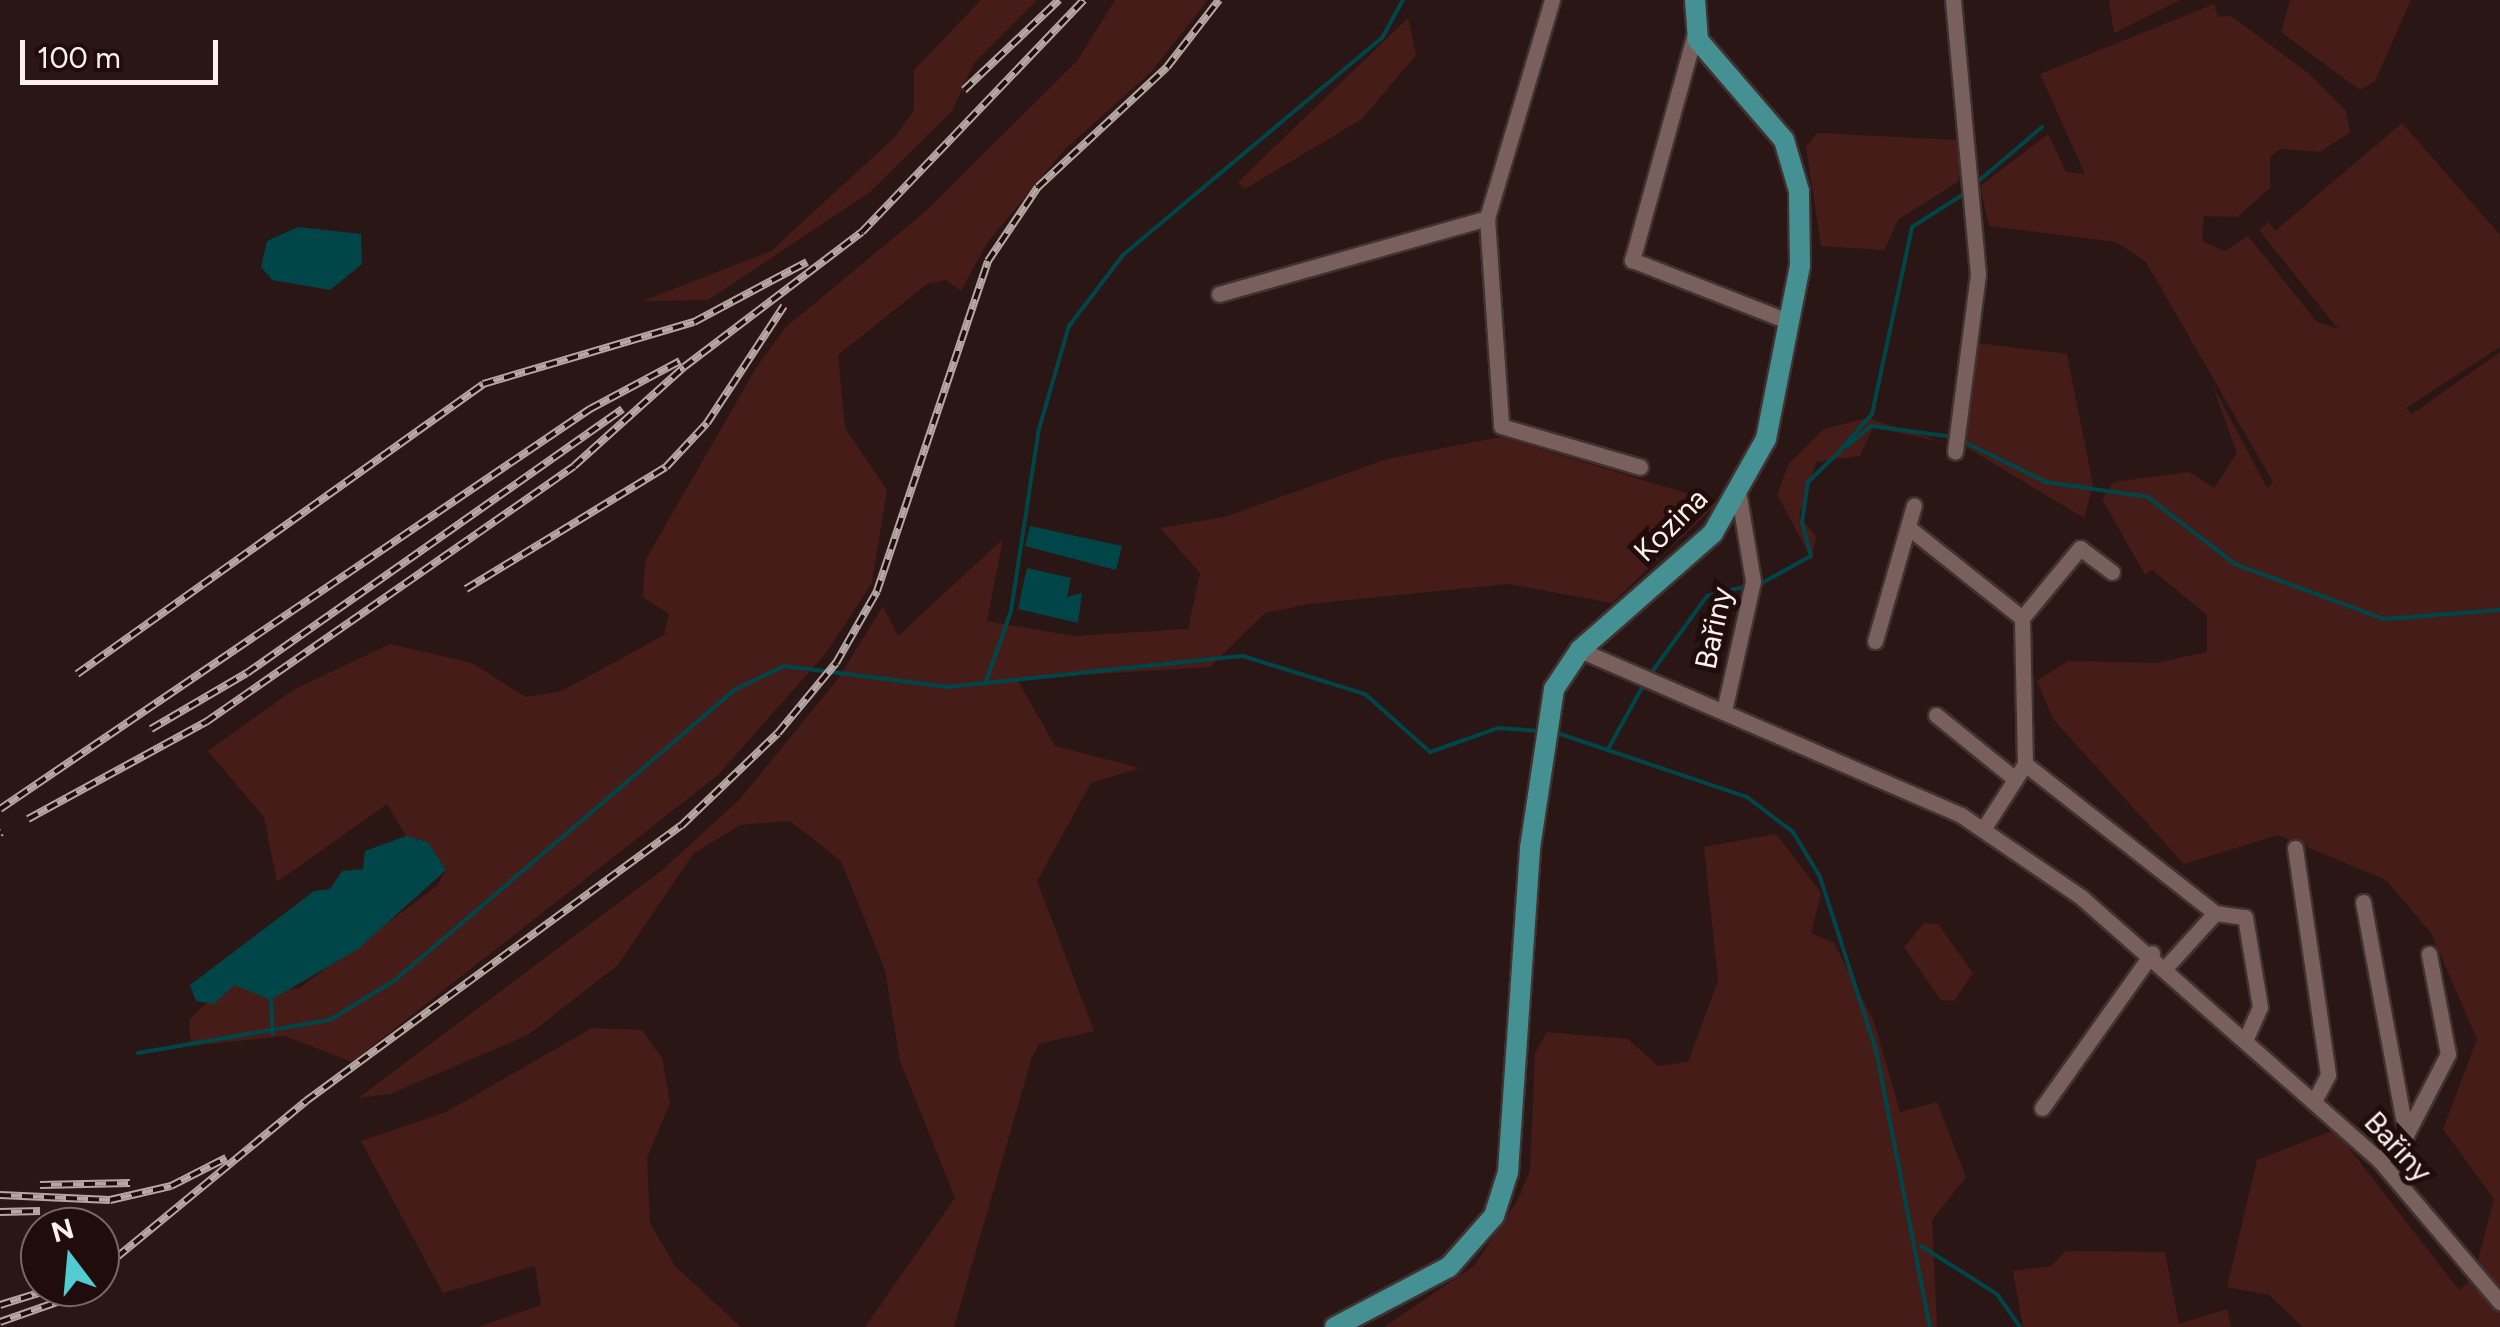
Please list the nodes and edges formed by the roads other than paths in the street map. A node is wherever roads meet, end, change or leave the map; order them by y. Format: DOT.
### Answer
graph roads {
  1 [pos="1552,0"];
  2 [pos="1695,0"];
  3 [pos="1953,0"];
  4 [pos="1695,33"];
  5 [pos="1487,218"];
  6 [pos="1218,294"];
  7 [pos="1790,322"];
  8 [pos="1955,452"];
  9 [pos="1640,468"];
  10 [pos="1739,496"];
  11 [pos="1914,504"];
  12 [pos="1909,528"];
  13 [pos="2112,572"];
  14 [pos="2022,618"];
  15 [pos="1875,641"];
  16 [pos="1580,650"];
  17 [pos="1724,711"];
  18 [pos="1936,715"];
  19 [pos="2026,764"];
  20 [pos="2015,779"];
  21 [pos="1984,828"];
  22 [pos="2295,848"];
  23 [pos="2363,902"];
  24 [pos="2216,913"];
  25 [pos="2152,953"];
  26 [pos="2429,954"];
  27 [pos="2167,966"];
  28 [pos="2246,1039"];
  29 [pos="2314,1101"];
  30 [pos="2042,1108"];
  31 [pos="2406,1134"];
  32 [pos="2379,1160"];
  33 [pos="2500,1302"];
  34 [pos="1335,1327"];
  1 -- 5 [label="street, Kozina"];
  2 -- 4 [label="main road"];
  3 -- 8 [label="street"];
  4 -- 7 [label="main road, Kozina"];
  4 -- 7 [label="street"];
  5 -- 6 [label="street"];
  5 -- 9 [label="street, Kozina"];
  7 -- 10 [label="main road, Kozina"];
  10 -- 16 [label="main road, Kozina"];
  10 -- 17 [label="street, Bařiny"];
  11 -- 12 [label="street"];
  12 -- 14 [label="street"];
  12 -- 15 [label="street"];
  13 -- 14 [label="street"];
  14 -- 19 [label="street"];
  16 -- 17 [label="street, Bařiny"];
  16 -- 34 [label="main road, Kozina"];
  17 -- 21 [label="street, Bařiny"];
  18 -- 20 [label="street"];
  19 -- 20 [label="street"];
  19 -- 24 [label="street"];
  20 -- 21 [label="street"];
  21 -- 25 [label="street, Bařiny"];
  22 -- 29 [label="street"];
  23 -- 31 [label="street"];
  24 -- 27 [label="street"];
  24 -- 28 [label="street"];
  25 -- 27 [label="street, Bařiny"];
  25 -- 30 [label="street"];
  26 -- 31 [label="street"];
  27 -- 28 [label="street, Bařiny"];
  28 -- 29 [label="street, Bařiny"];
  29 -- 32 [label="street, Bařiny"];
  31 -- 32 [label="street"];
  32 -- 33 [label="street, Bařiny"];
}
